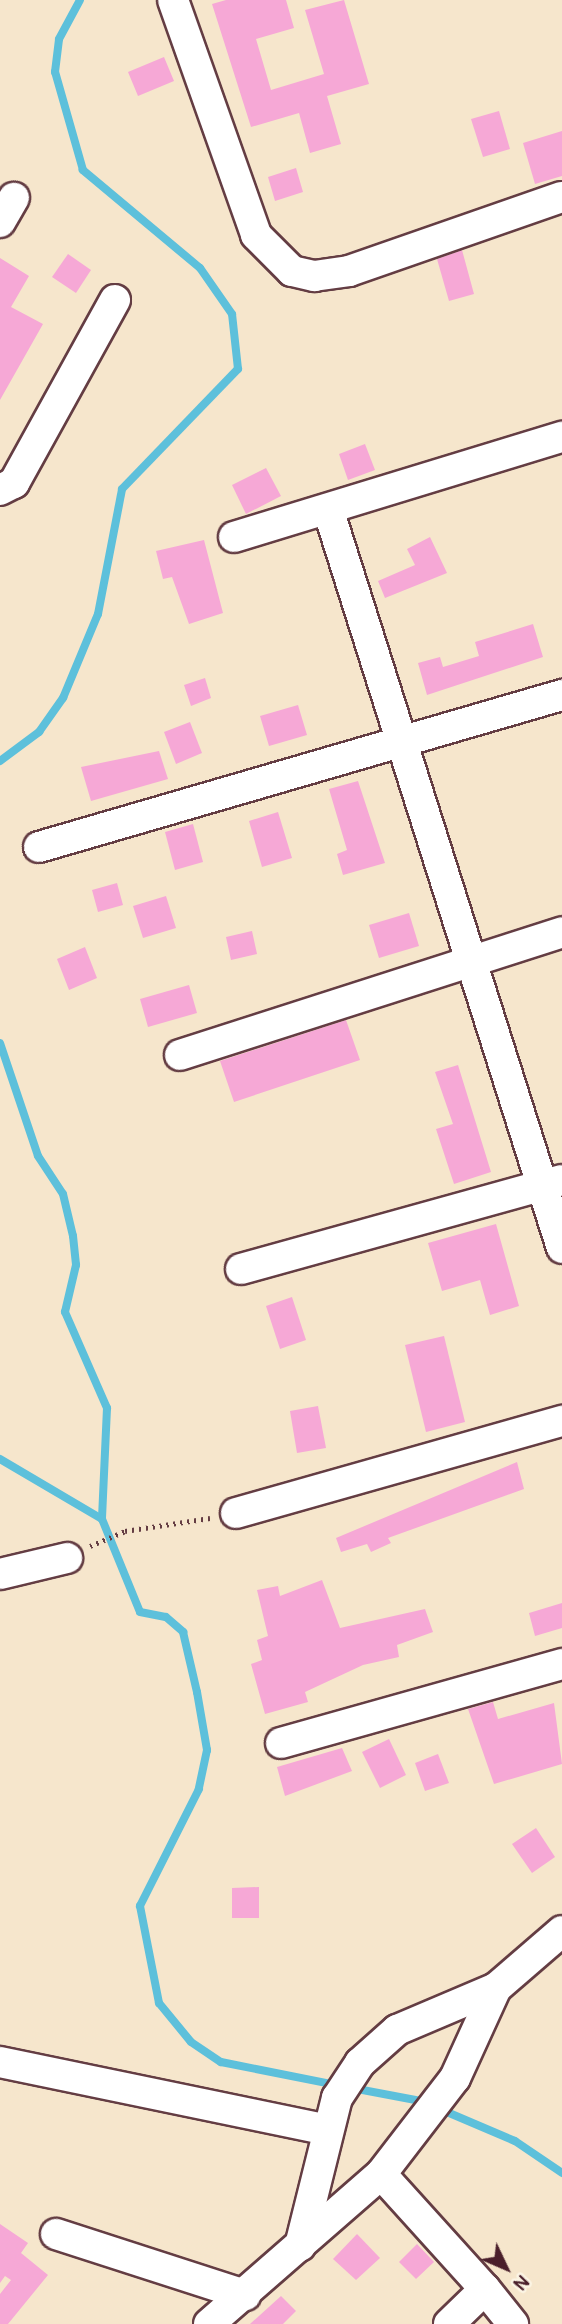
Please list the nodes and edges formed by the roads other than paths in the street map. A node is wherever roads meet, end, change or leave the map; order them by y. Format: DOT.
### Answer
graph roads {
  1 [pos="173,0"];
  2 [pos="562,197"];
  3 [pos="115,300"];
  4 [pos="562,437"];
  5 [pos="0,490"];
  6 [pos="328,509"];
  7 [pos="234,537"];
  8 [pos="562,695"];
  9 [pos="404,742"];
  10 [pos="39,847"];
  11 [pos="562,932"];
  12 [pos="471,958"];
  13 [pos="180,1055"];
  14 [pos="552,1182"];
  15 [pos="562,1248"];
  16 [pos="241,1269"];
  17 [pos="562,1421"];
  18 [pos="236,1513"];
  19 [pos="78,1552"];
  20 [pos="0,1574"];
  21 [pos="562,1664"];
  22 [pos="281,1743"];
  23 [pos="562,1931"];
  24 [pos="496,1988"];
  25 [pos="0,2062"];
  26 [pos="328,2130"];
  27 [pos="382,2174"];
  28 [pos="56,2234"];
  29 [pos="300,2246"];
  30 [pos="485,2289"];
  31 [pos="245,2295"];
  32 [pos="209,2324"];
  33 [pos="449,2324"];
  34 [pos="513,2324"];
  1 -- 2 [label="street"];
  3 -- 5 [label="street"];
  4 -- 6 [label="street"];
  6 -- 7 [label="street"];
  6 -- 9 [label="street"];
  8 -- 9 [label="street"];
  9 -- 10 [label="street"];
  9 -- 12 [label="street"];
  11 -- 12 [label="street"];
  12 -- 13 [label="street"];
  12 -- 14 [label="street"];
  14 -- 15 [label="street"];
  14 -- 16 [label="street"];
  17 -- 18 [label="street"];
  19 -- 20 [label="street"];
  21 -- 22 [label="street"];
  23 -- 24 [label="street"];
  24 -- 26 [label="street"];
  24 -- 27 [label="street"];
  25 -- 26 [label="street"];
  26 -- 29 [label="street"];
  27 -- 29 [label="street"];
  27 -- 30 [label="street"];
  28 -- 31 [label="street"];
  29 -- 31 [label="street"];
  30 -- 33 [label="street"];
  30 -- 34 [label="street"];
  31 -- 32 [label="street"];
}
